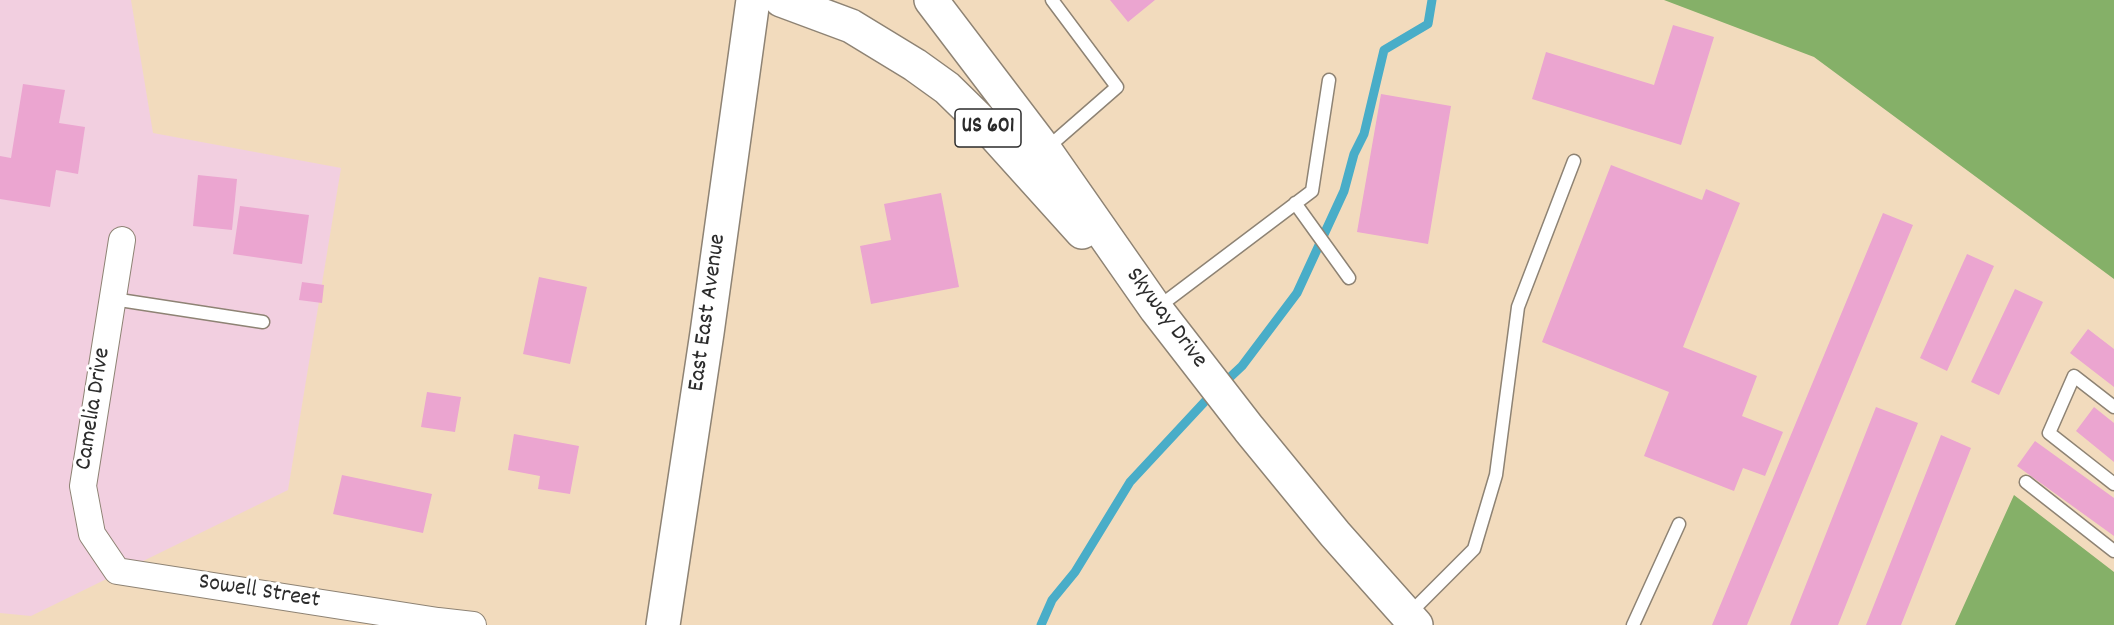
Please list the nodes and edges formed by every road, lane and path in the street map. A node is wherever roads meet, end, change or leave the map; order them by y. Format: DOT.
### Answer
graph roads {
  1 [pos="753,0"];
  2 [pos="781,0"];
  3 [pos="931,0"];
  4 [pos="1052,0"];
  5 [pos="1329,80"];
  6 [pos="1045,150"];
  7 [pos="1574,161"];
  8 [pos="1295,203"];
  9 [pos="122,240"];
  10 [pos="1349,278"];
  11 [pos="113,299"];
  12 [pos="1156,309"];
  13 [pos="263,322"];
  14 [pos="2114,407"];
  15 [pos="2026,482"];
  16 [pos="2114,483"];
  17 [pos="1679,524"];
  18 [pos="2114,551"];
  19 [pos="117,571"];
  20 [pos="1412,620"];
  21 [pos="473,625"];
  22 [pos="663,625"];
  23 [pos="1633,625"];
  1 -- 22 [label="main road, East East Avenue"];
  2 -- 12 [label="main road, US 601"];
  3 -- 6 [label="main road, Skyway Drive / US 601"];
  4 -- 6 [label="lane"];
  5 -- 8 [label="lane"];
  6 -- 12 [label="main road, Skyway Drive / US 601"];
  7 -- 20 [label="lane"];
  8 -- 10 [label="lane"];
  8 -- 12 [label="lane"];
  9 -- 11 [label="street, Camelia Drive"];
  11 -- 13 [label="lane"];
  11 -- 19 [label="street, Camelia Drive"];
  12 -- 20 [label="main road, Skyway Drive / US 601"];
  14 -- 16 [label="lane"];
  15 -- 18 [label="lane"];
  17 -- 23 [label="lane"];
  19 -- 21 [label="street, Sowell Street"];
}
